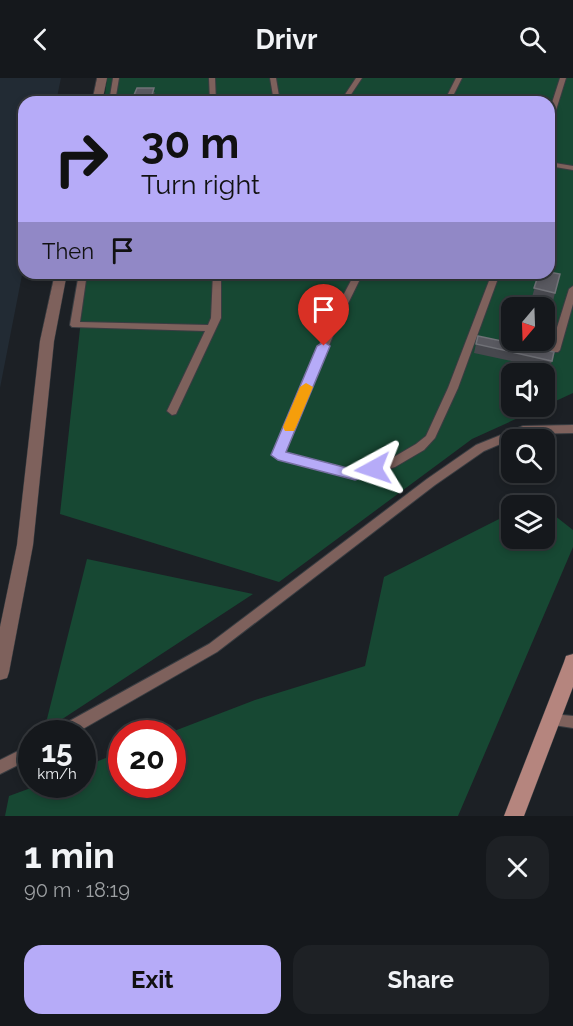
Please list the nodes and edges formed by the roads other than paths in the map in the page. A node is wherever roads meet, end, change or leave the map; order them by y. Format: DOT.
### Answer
graph roads {
  1 [pos="102,78"];
  2 [pos="116,78"];
  3 [pos="212,78"];
  4 [pos="273,78"];
  5 [pos="359,78"];
  6 [pos="459,78"];
  7 [pos="564,78"];
  8 [pos="98,96"];
  9 [pos="113,96"];
  10 [pos="213,96"];
  11 [pos="276,96"];
  12 [pos="347,96"];
  13 [pos="450,96"];
  14 [pos="555,105"];
  15 [pos="555,165"];
  16 [pos="573,168"];
  17 [pos="60,279"];
  18 [pos="82,279"];
  19 [pos="217,279"];
  20 [pos="356,279"];
  21 [pos="494,279"];
  22 [pos="573,289"];
  23 [pos="212,328"];
  24 [pos="555,350"];
  25 [pos="172,411"];
  26 [pos="573,429"];
  27 [pos="573,662"];
  28 [pos="0,672"];
  29 [pos="85,720"];
  30 [pos="552,720"];
  31 [pos="573,722"];
  32 [pos="18,757"];
  33 [pos="0,767"];
  34 [pos="514,816"];
  1 -- 8 [label="street"];
  2 -- 9 [label="lane"];
  3 -- 10 [label="lane"];
  4 -- 11 [label="lane"];
  5 -- 12 [label="lane"];
  6 -- 13 [label="lane"];
  7 -- 14 [label="lane"];
  15 -- 16 [label="lane"];
  17 -- 28 [label="street"];
  18 -- 23 [label="lane"];
  19 -- 23 [label="lane"];
  20 -- 21 [label="lane"];
  22 -- 24 [label="lane"];
  23 -- 25 [label="lane"];
  26 -- 29 [label="lane"];
  27 -- 30 [label="main road"];
  30 -- 31 [label="lane"];
  30 -- 34 [label="main road"];
  32 -- 33 [label="lane"];
}
